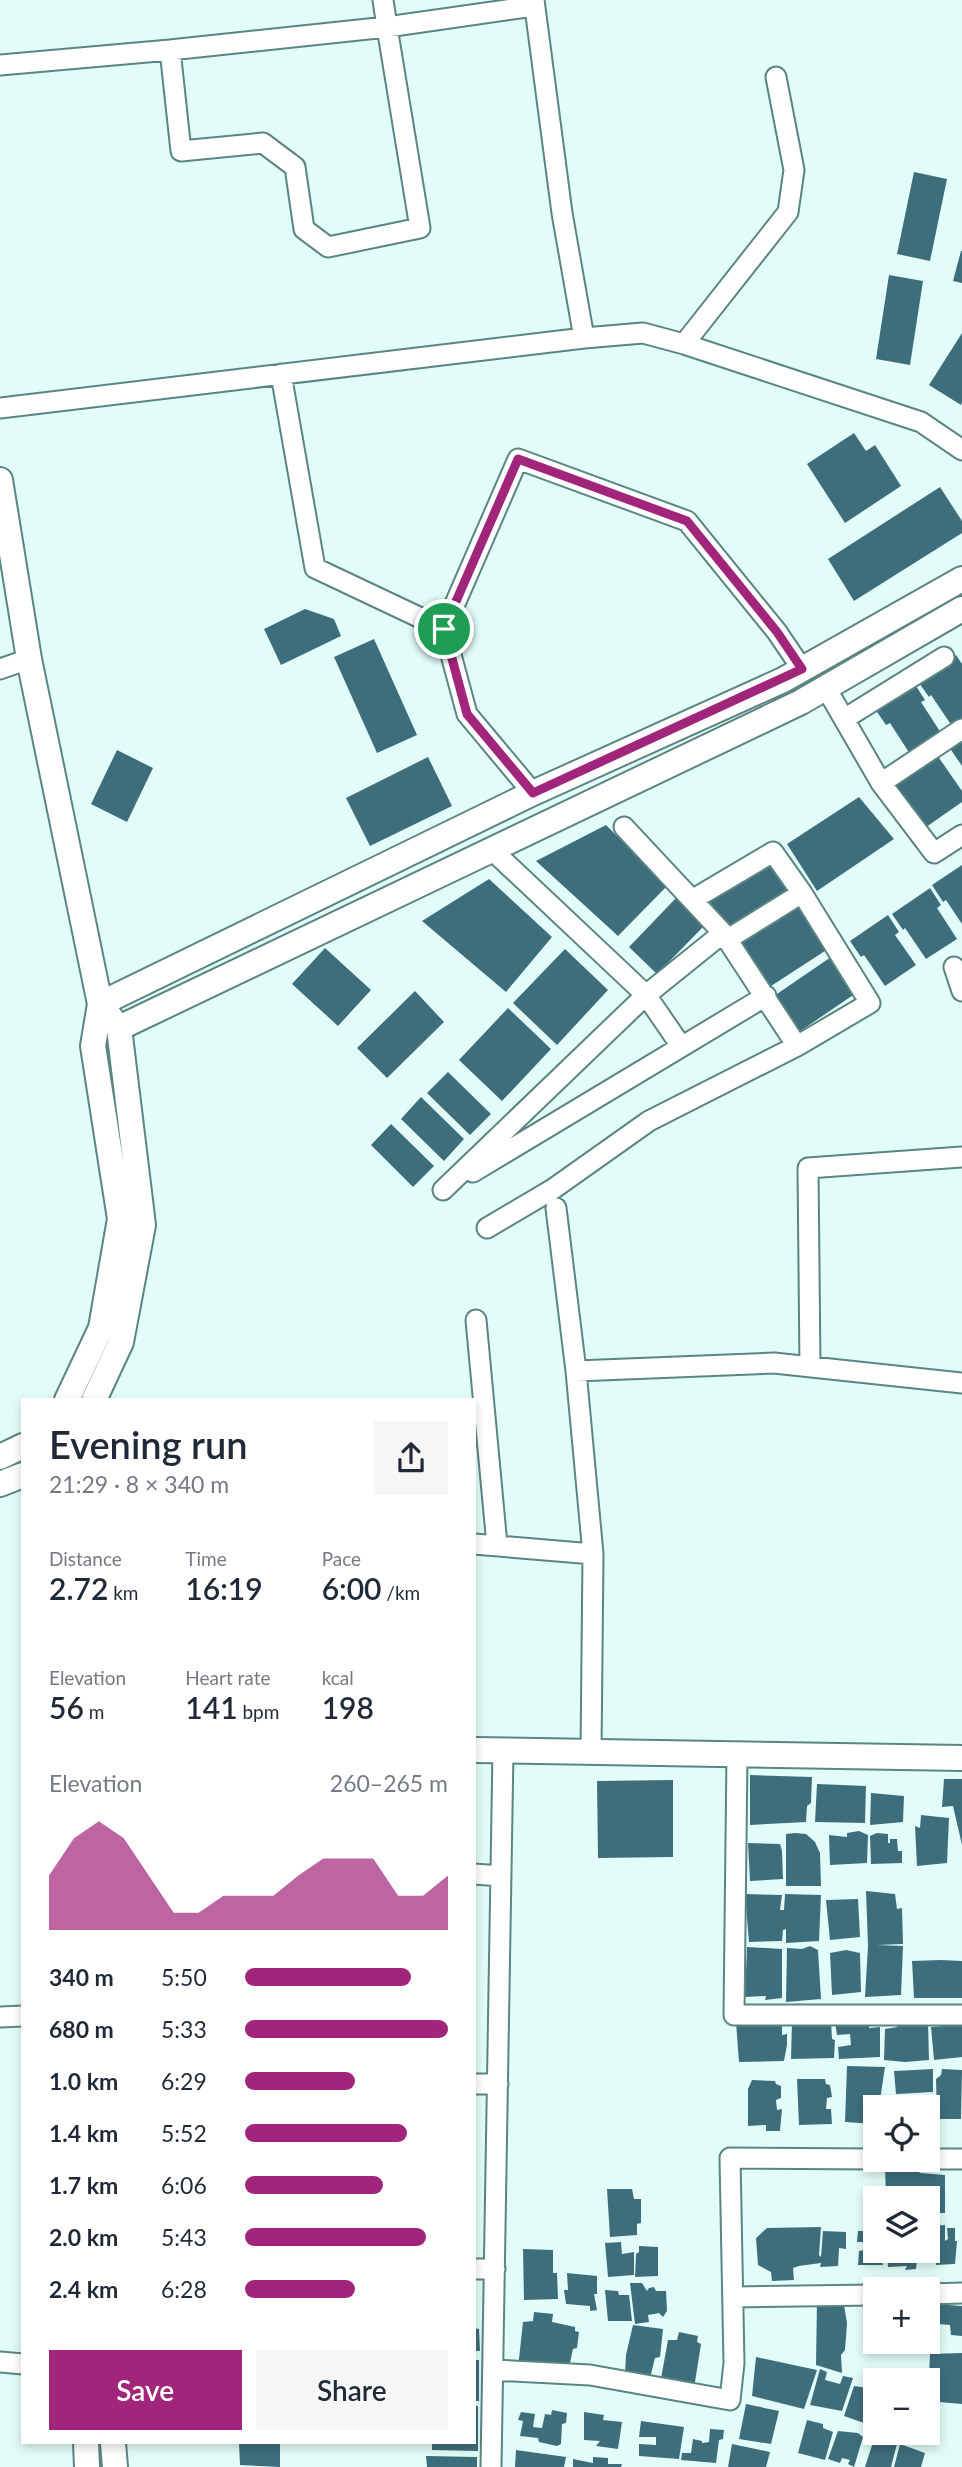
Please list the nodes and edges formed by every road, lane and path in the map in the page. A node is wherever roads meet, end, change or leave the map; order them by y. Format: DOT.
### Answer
graph roads {
  1 [pos="383,0"];
  2 [pos="534,3"];
  3 [pos="387,27"];
  4 [pos="170,50"];
  5 [pos="0,65"];
  6 [pos="776,77"];
  7 [pos="584,338"];
  8 [pos="684,344"];
  9 [pos="281,374"];
  10 [pos="0,408"];
  11 [pos="962,450"];
  12 [pos="0,480"];
  13 [pos="962,579"];
  14 [pos="962,609"];
  15 [pos="444,629"];
  16 [pos="944,657"];
  17 [pos="29,659"];
  18 [pos="0,669"];
  19 [pos="802,669"];
  20 [pos="826,688"];
  21 [pos="844,719"];
  22 [pos="962,729"];
  23 [pos="881,783"];
  24 [pos="533,793"];
  25 [pos="624,827"];
  26 [pos="962,835"];
  27 [pos="492,850"];
  28 [pos="802,892"];
  29 [pos="692,900"];
  30 [pos="725,936"];
  31 [pos="954,967"];
  32 [pos="962,991"];
  33 [pos="646,995"];
  34 [pos="766,996"];
  35 [pos="100,1004"];
  36 [pos="119,1028"];
  37 [pos="681,1046"];
  38 [pos="797,1046"];
  39 [pos="962,1157"];
  40 [pos="556,1208"];
  41 [pos="487,1228"];
  42 [pos="476,1320"];
  43 [pos="810,1367"];
  44 [pos="576,1371"];
  45 [pos="962,1383"];
  46 [pos="67,1398"];
  47 [pos="95,1398"];
  48 [pos="21,1447"];
  49 [pos="0,1457"];
  50 [pos="21,1476"];
  51 [pos="0,1484"];
  52 [pos="476,1544"];
  53 [pos="497,1545"];
  54 [pos="593,1554"];
  55 [pos="476,1750"];
  56 [pos="503,1751"];
  57 [pos="591,1752"];
  58 [pos="737,1754"];
  59 [pos="962,1758"];
  60 [pos="476,1874"];
  61 [pos="501,1876"];
  62 [pos="962,2015"];
  63 [pos="21,2016"];
  64 [pos="0,2017"];
  65 [pos="476,2084"];
  66 [pos="498,2084"];
  67 [pos="863,2159"];
  68 [pos="940,2159"];
  69 [pos="962,2159"];
  70 [pos="476,2269"];
  71 [pos="495,2269"];
  72 [pos="962,2293"];
  73 [pos="940,2294"];
  74 [pos="863,2295"];
  75 [pos="733,2297"];
  76 [pos="0,2362"];
  77 [pos="21,2364"];
  78 [pos="493,2370"];
  79 [pos="86,2444"];
  80 [pos="113,2444"];
  81 [pos="87,2467"];
  82 [pos="115,2467"];
  83 [pos="491,2467"];
  1 -- 3 [label="street"];
  2 -- 3 [label="street"];
  2 -- 7 [label="street"];
  3 -- 4 [label="street"];
  3 -- 4 [label="street"];
  4 -- 5 [label="street"];
  6 -- 8 [label="street"];
  7 -- 8 [label="street"];
  7 -- 9 [label="street"];
  8 -- 11 [label="street"];
  9 -- 10 [label="street"];
  9 -- 15 [label="street"];
  12 -- 17 [label="street"];
  13 -- 19 [label="street"];
  14 -- 20 [label="street"];
  15 -- 19 [label="street"];
  15 -- 24 [label="street"];
  16 -- 21 [label="street"];
  17 -- 18 [label="street"];
  17 -- 35 [label="street"];
  19 -- 24 [label="street"];
  20 -- 21 [label="street"];
  20 -- 27 [label="street"];
  21 -- 23 [label="street"];
  22 -- 23 [label="street"];
  23 -- 26 [label="street"];
  24 -- 35 [label="street"];
  25 -- 29 [label="street"];
  27 -- 33 [label="street"];
  27 -- 36 [label="street"];
  28 -- 29 [label="street"];
  28 -- 30 [label="street"];
  28 -- 38 [label="street"];
  29 -- 30 [label="street"];
  30 -- 33 [label="street"];
  30 -- 34 [label="street"];
  31 -- 32 [label="street"];
  33 -- 37 [label="street"];
  33 -- 37 [label="street"];
  34 -- 37 [label="street"];
  34 -- 38 [label="street"];
  35 -- 36 [label="street"];
  35 -- 46 [label="street"];
  36 -- 47 [label="street"];
  38 -- 41 [label="street"];
  39 -- 43 [label="street"];
  40 -- 44 [label="street"];
  42 -- 53 [label="street"];
  43 -- 44 [label="street"];
  43 -- 45 [label="street"];
  44 -- 54 [label="street"];
  48 -- 49 [label="street"];
  50 -- 51 [label="street"];
  52 -- 53 [label="street"];
  53 -- 54 [label="street"];
  54 -- 57 [label="street"];
  55 -- 56 [label="street"];
  56 -- 57 [label="street"];
  56 -- 61 [label="street"];
  57 -- 58 [label="street"];
  58 -- 59 [label="street"];
  58 -- 62 [label="street"];
  60 -- 61 [label="street"];
  61 -- 66 [label="street"];
  63 -- 64 [label="street"];
  65 -- 66 [label="street"];
  66 -- 71 [label="street"];
  67 -- 75 [label="street"];
  68 -- 69 [label="street"];
  70 -- 71 [label="street"];
  71 -- 78 [label="street"];
  72 -- 73 [label="street"];
  74 -- 75 [label="street"];
  75 -- 78 [label="street"];
  76 -- 77 [label="street"];
  78 -- 83 [label="street"];
  79 -- 81 [label="street"];
  80 -- 82 [label="street"];
}
